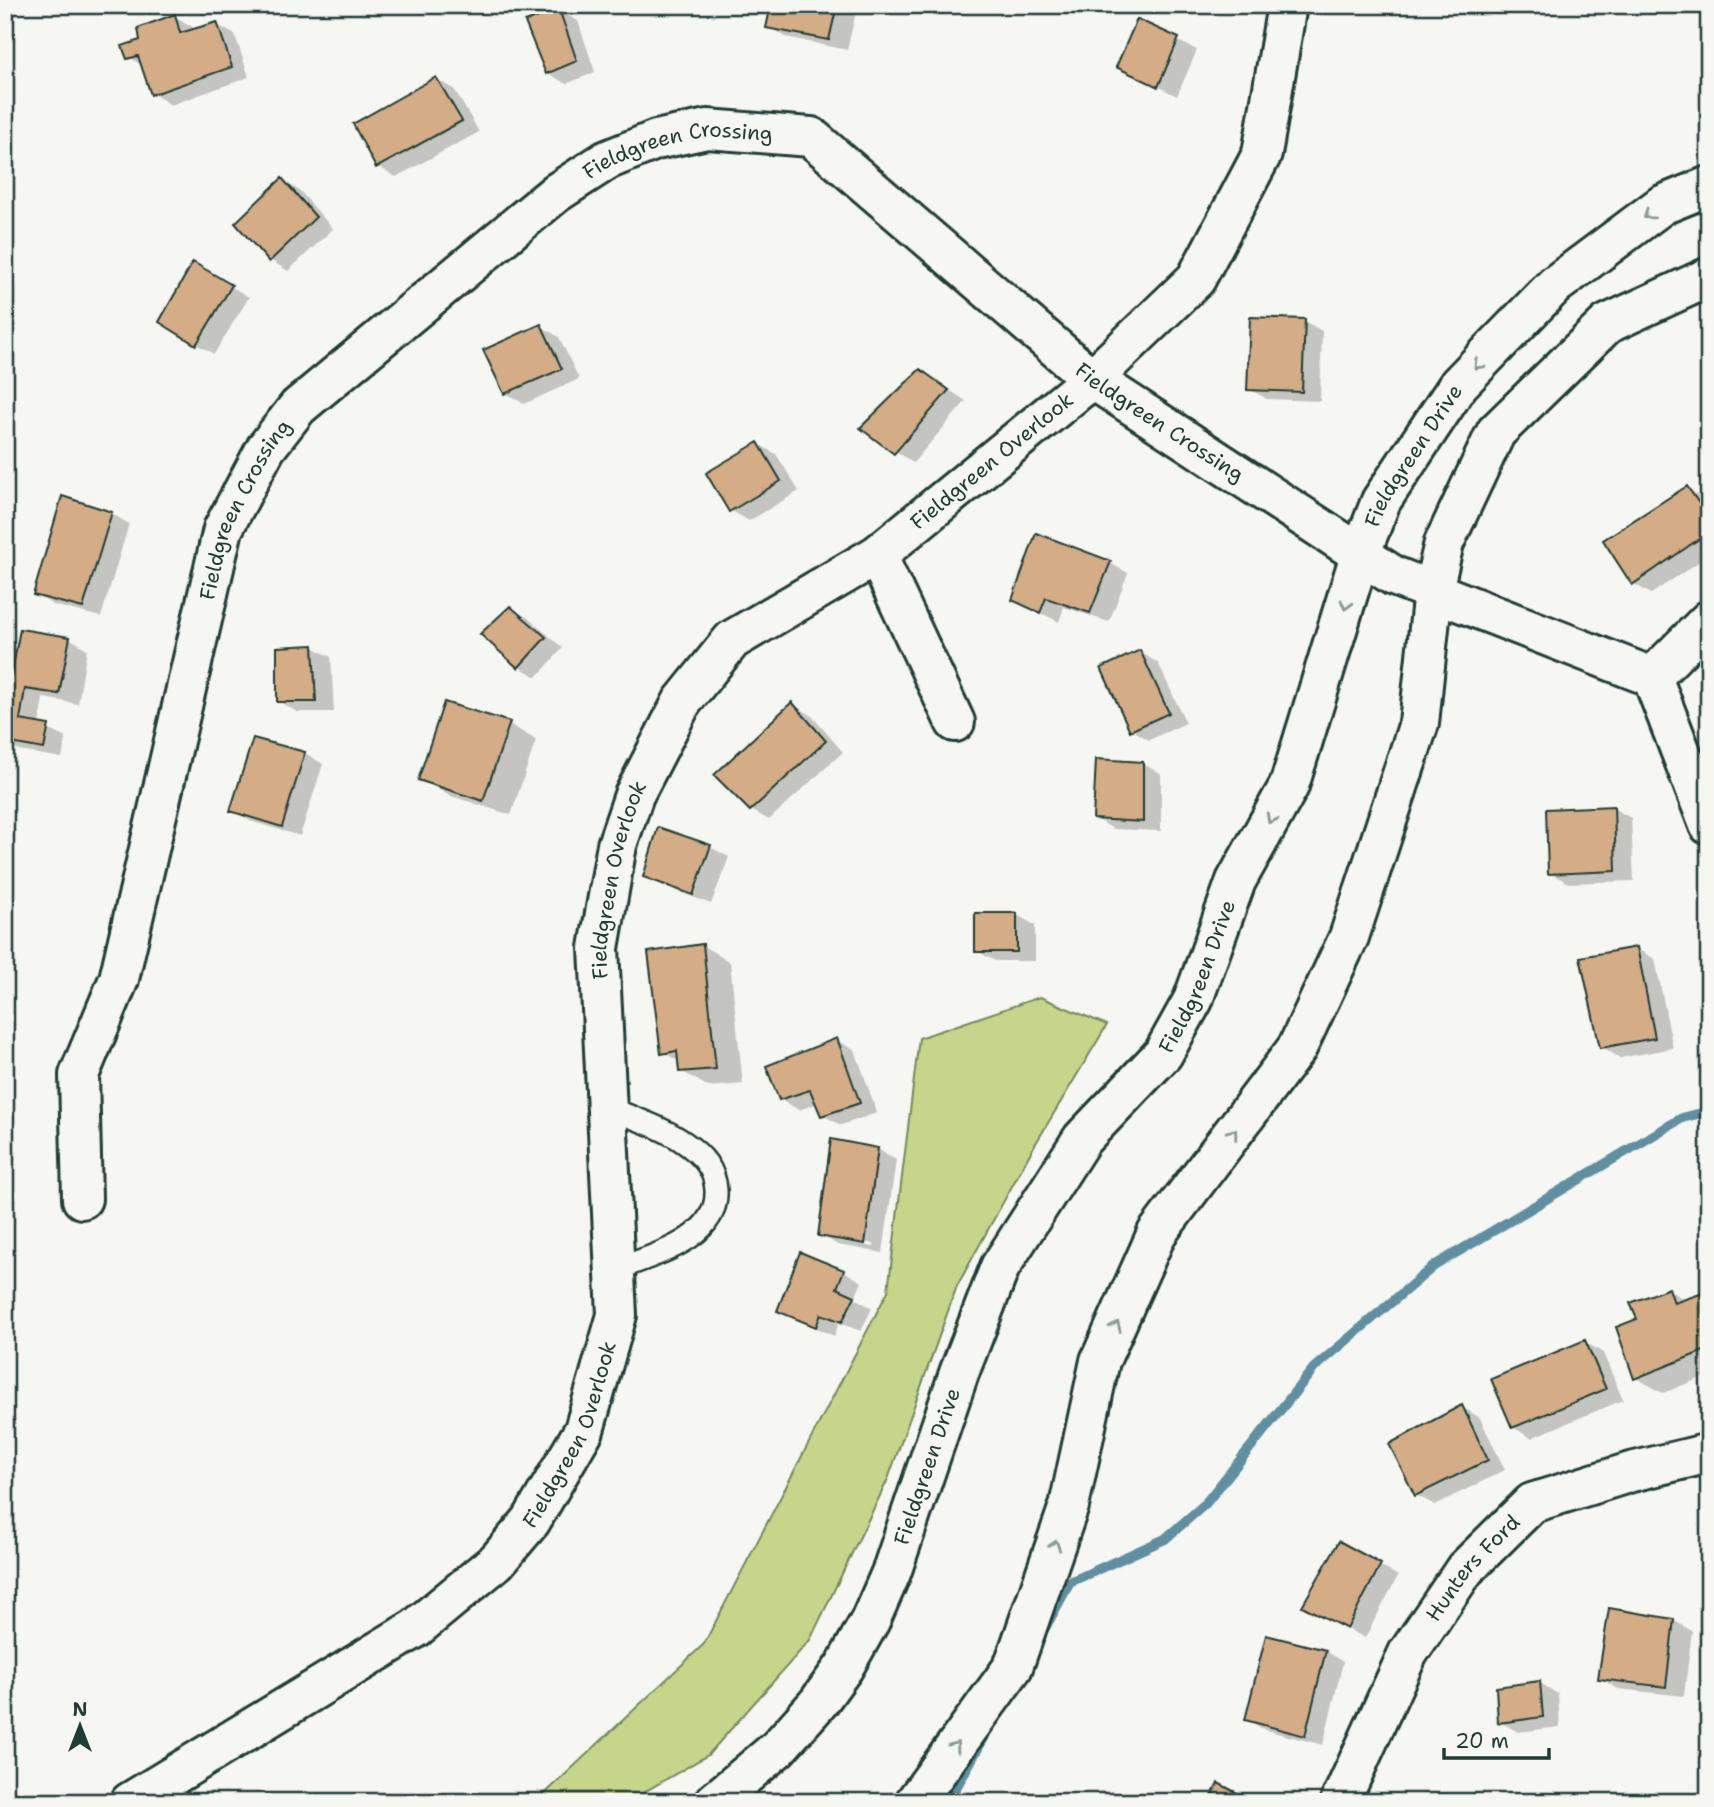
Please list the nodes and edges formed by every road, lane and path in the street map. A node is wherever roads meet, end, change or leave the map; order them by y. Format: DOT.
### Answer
graph roads {
  1 [pos="1287,5"];
  2 [pos="1709,186"];
  3 [pos="1709,277"];
  4 [pos="1092,379"];
  5 [pos="877,555"];
  6 [pos="1360,555"];
  7 [pos="1433,590"];
  8 [pos="1709,620"];
  9 [pos="1652,677"];
  10 [pos="955,722"];
  11 [pos="1709,825"];
  12 [pos="607,1107"];
  13 [pos="82,1199"];
  14 [pos="615,1270"];
  15 [pos="1709,1453"];
  16 [pos="130,1802"];
  17 [pos="714,1802"];
  18 [pos="915,1802"];
  19 [pos="1340,1802"];
  1 -- 4 [label="street, Fieldgreen Overlook"];
  2 -- 6 [label="street, Fieldgreen Drive, one-way"];
  3 -- 7 [label="street"];
  4 -- 5 [label="street, Fieldgreen Overlook"];
  4 -- 6 [label="street, Fieldgreen Crossing"];
  4 -- 13 [label="street, Fieldgreen Crossing"];
  5 -- 10 [label="street"];
  5 -- 12 [label="street, Fieldgreen Overlook"];
  6 -- 7 [label="street, Fieldgreen Crossing"];
  6 -- 17 [label="street, Fieldgreen Drive, one-way"];
  7 -- 9 [label="street, Fieldgreen Crossing"];
  18 -- 7 [label="street, one-way"];
  8 -- 9 [label="street"];
  9 -- 11 [label="street"];
  12 -- 14 [label="street, Fieldgreen Overlook"];
  12 -- 14 [label="lane"];
  14 -- 16 [label="street, Fieldgreen Overlook"];
  15 -- 19 [label="street, Hunters Ford"];
}
